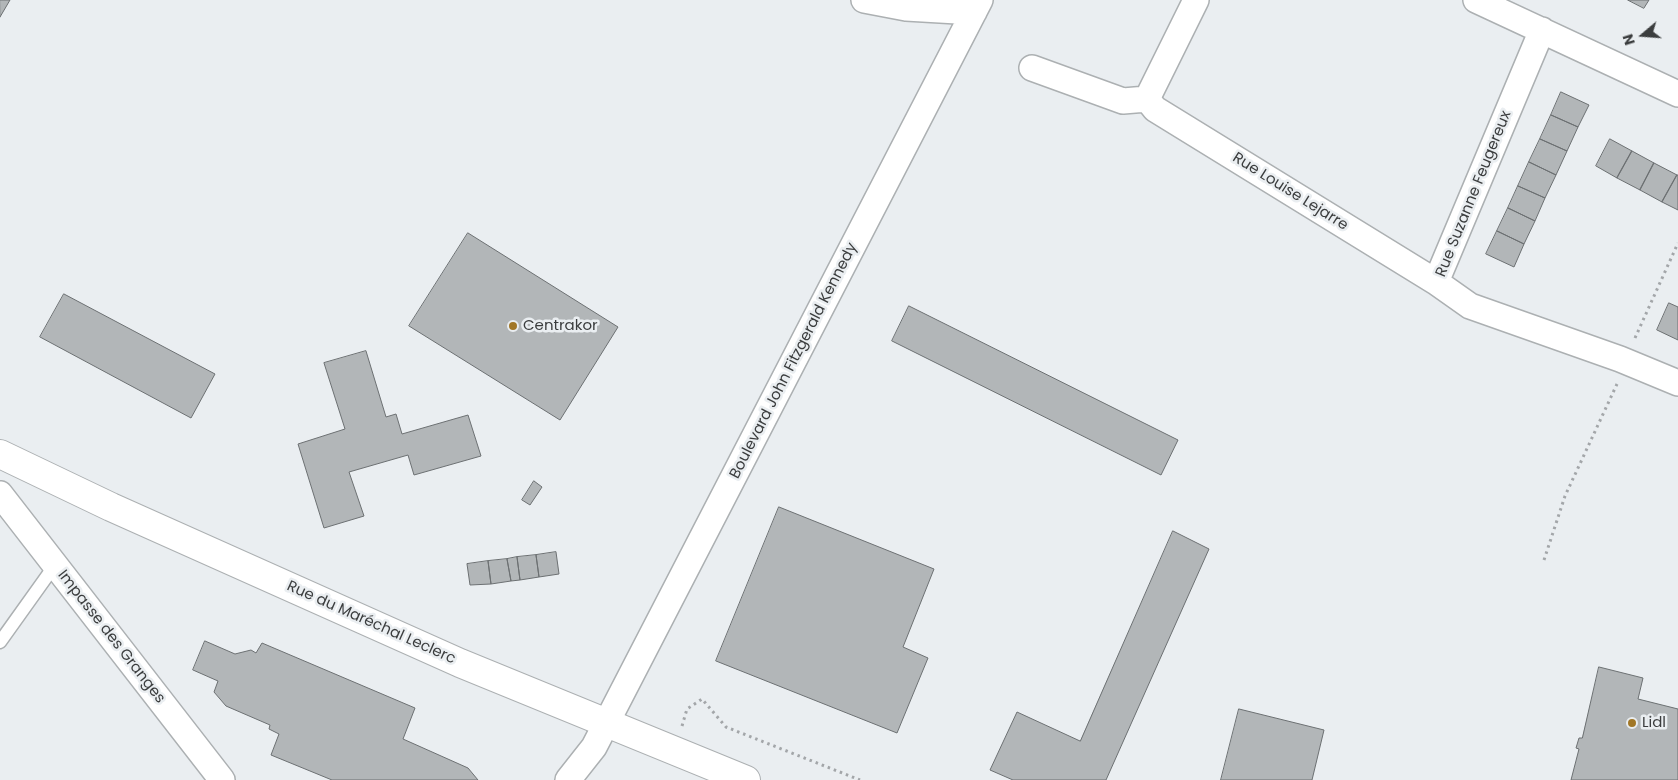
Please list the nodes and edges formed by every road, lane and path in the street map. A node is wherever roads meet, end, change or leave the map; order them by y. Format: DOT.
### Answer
graph roads {
  1 [pos="864,0"];
  2 [pos="1196,0"];
  3 [pos="1476,0"];
  4 [pos="977,6"];
  5 [pos="1542,30"];
  6 [pos="1032,68"];
  7 [pos="1678,94"];
  8 [pos="1147,99"];
  9 [pos="1678,243"];
  10 [pos="1436,282"];
  11 [pos="1627,362"];
  12 [pos="1678,383"];
  13 [pos="0,454"];
  14 [pos="0,494"];
  15 [pos="1544,560"];
  16 [pos="54,564"];
  17 [pos="0,642"];
  18 [pos="687,709"];
  19 [pos="607,722"];
  20 [pos="222,780"];
  21 [pos="568,780"];
  22 [pos="746,780"];
  23 [pos="860,780"];
  1 -- 4 [label="street"];
  2 -- 8 [label="street"];
  3 -- 5 [label="street"];
  4 -- 19 [label="street, Boulevard John Fitzgerald Kennedy"];
  5 -- 7 [label="street"];
  5 -- 10 [label="street, Rue Suzanne Feugereux"];
  6 -- 8 [label="street"];
  8 -- 10 [label="street, Rue Louise Lejarre"];
  9 -- 11 [label="path"];
  10 -- 11 [label="street, Rue Suzanne Feugereux"];
  11 -- 12 [label="street, Rue Suzanne Feugereux"];
  11 -- 15 [label="path"];
  13 -- 19 [label="main road, Rue du Maréchal Leclerc"];
  14 -- 16 [label="street, Impasse des Granges"];
  16 -- 17 [label="lane"];
  16 -- 20 [label="street, Impasse des Granges"];
  18 -- 23 [label="path"];
  19 -- 21 [label="street, Boulevard John Fitzgerald Kennedy"];
  19 -- 22 [label="main road, Rue du Maréchal Leclerc"];
}
